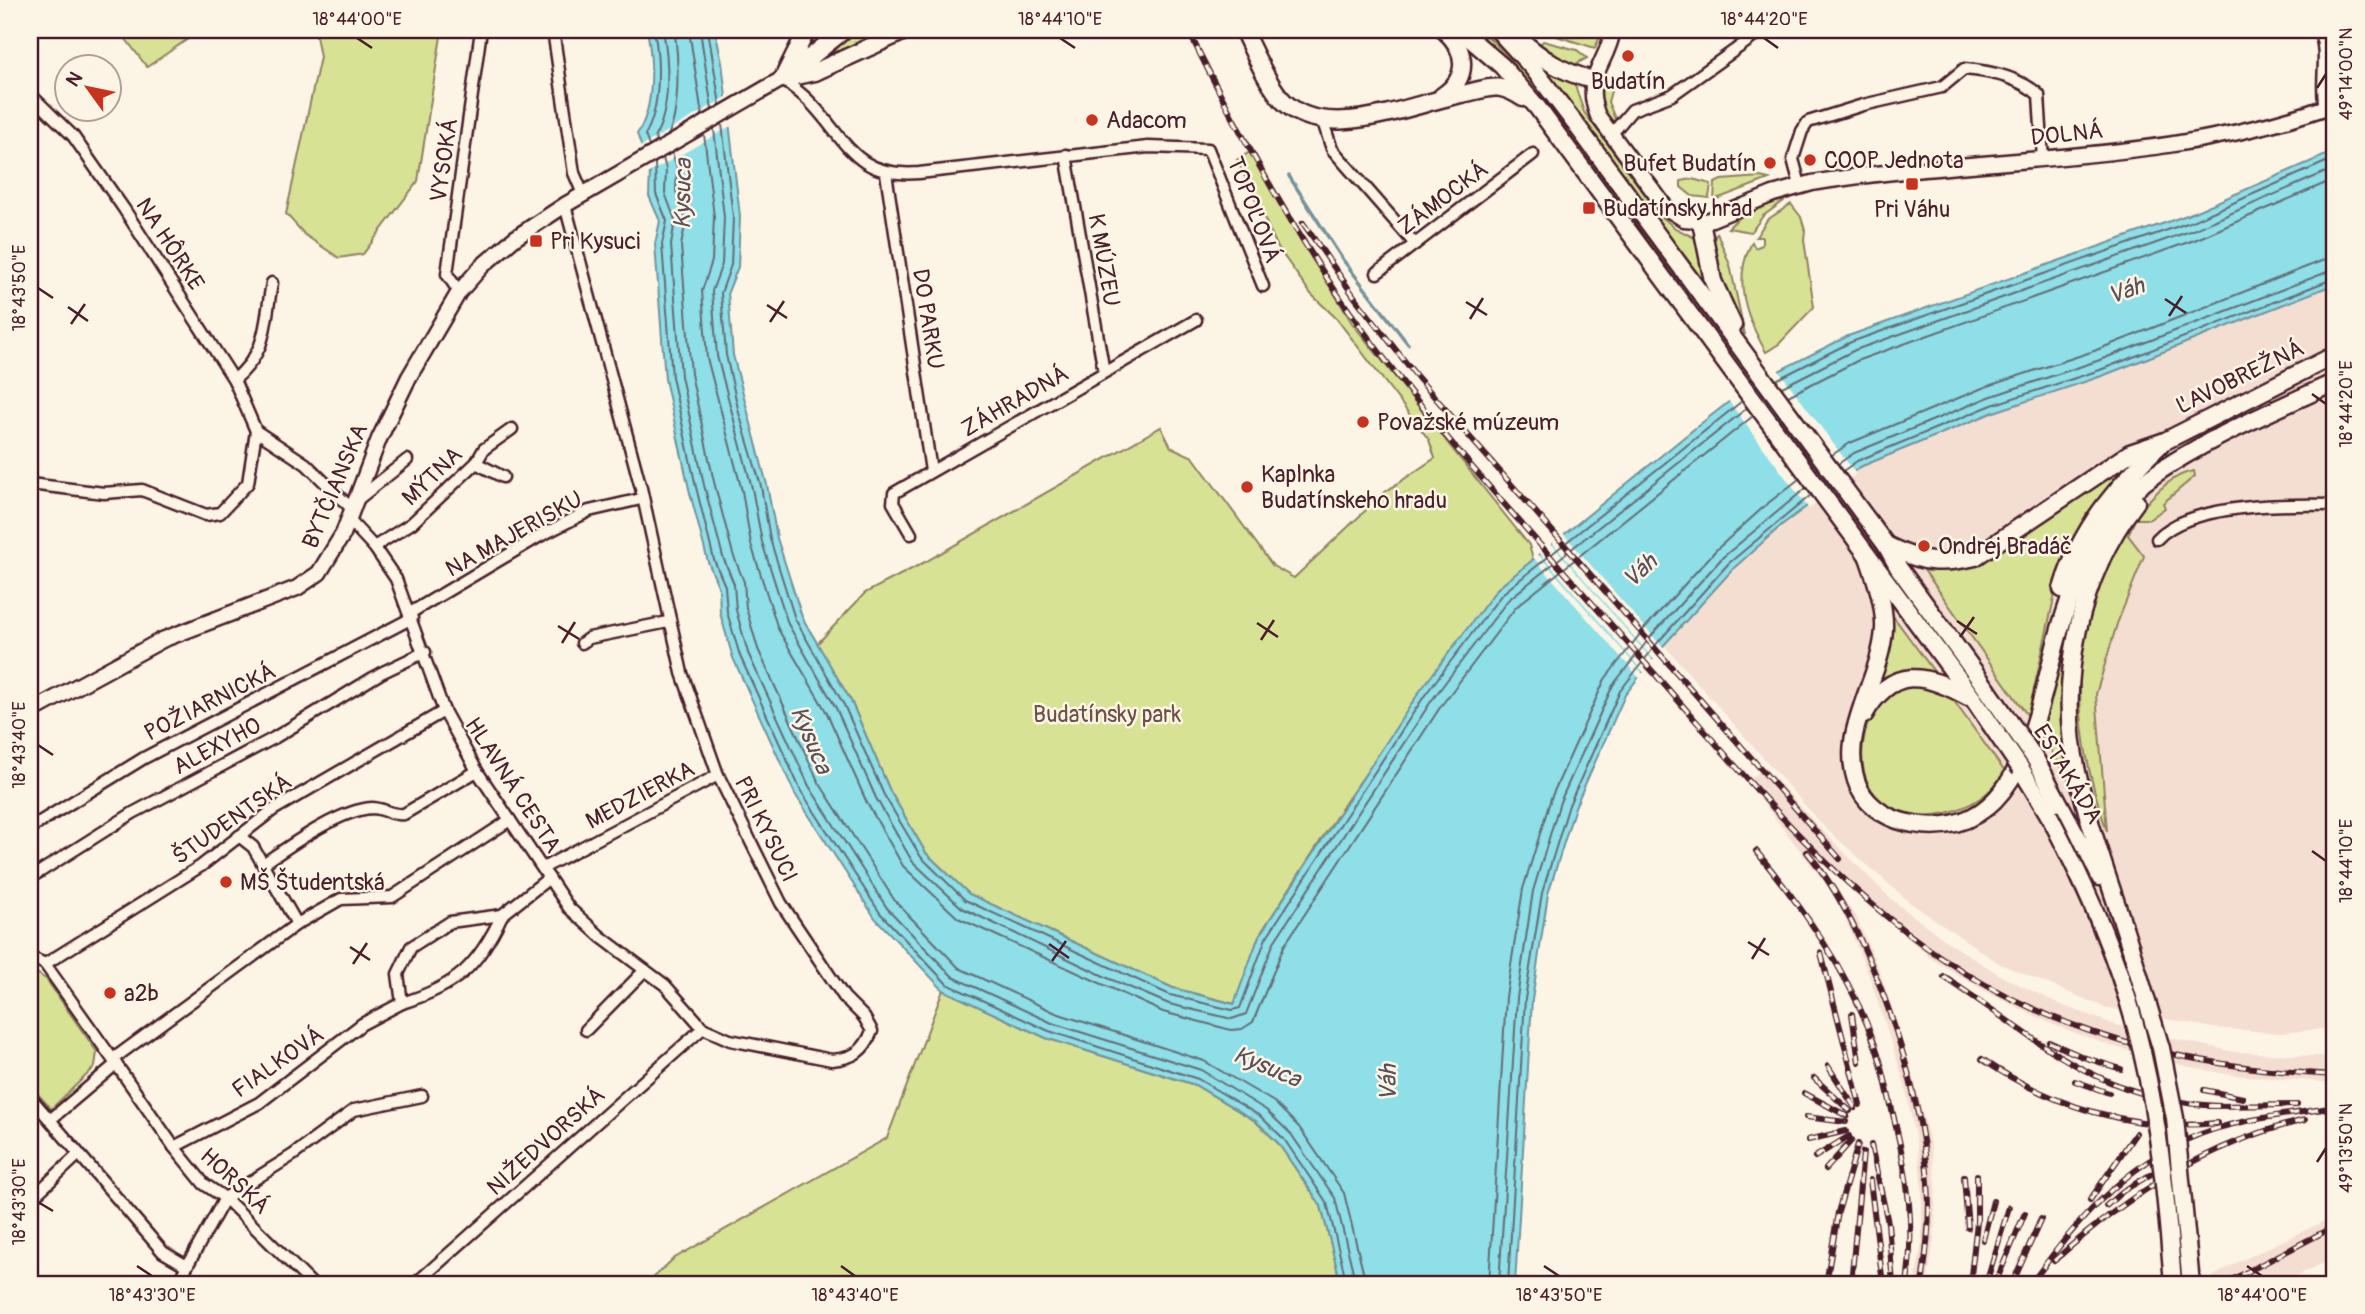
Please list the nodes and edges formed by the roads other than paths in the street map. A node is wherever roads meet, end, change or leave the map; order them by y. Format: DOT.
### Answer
graph roads {
  1 [pos="481,30"];
  2 [pos="553,30"];
  3 [pos="807,30"];
  4 [pos="844,30"];
  5 [pos="907,30"];
  6 [pos="1243,30"];
  7 [pos="1444,30"];
  8 [pos="1460,30"];
  9 [pos="1498,30"];
  10 [pos="1508,30"];
  11 [pos="1613,30"];
  12 [pos="1763,30"];
  13 [pos="2318,30"];
  14 [pos="782,79"];
  15 [pos="1593,80"];
  16 [pos="30,94"];
  17 [pos="1436,99"];
  18 [pos="2330,106"];
  19 [pos="1537,107"];
  20 [pos="1323,122"];
  21 [pos="1610,136"];
  22 [pos="1533,154"];
  23 [pos="1066,155"];
  24 [pos="2043,160"];
  25 [pos="886,173"];
  26 [pos="1800,186"];
  27 [pos="583,194"];
  28 [pos="565,205"];
  29 [pos="1701,222"];
  30 [pos="1415,244"];
  31 [pos="1377,274"];
  32 [pos="272,283"];
  33 [pos="1263,286"];
  34 [pos="459,292"];
  35 [pos="1196,320"];
  36 [pos="2335,355"];
  37 [pos="1747,356"];
  38 [pos="1104,372"];
  39 [pos="234,380"];
  40 [pos="2335,382"];
  41 [pos="512,429"];
  42 [pos="256,431"];
  43 [pos="2165,441"];
  44 [pos="407,460"];
  45 [pos="476,463"];
  46 [pos="2172,465"];
  47 [pos="932,471"];
  48 [pos="503,477"];
  49 [pos="30,484"];
  50 [pos="641,499"];
  51 [pos="2335,505"];
  52 [pos="353,510"];
  53 [pos="911,534"];
  54 [pos="2157,539"];
  55 [pos="1886,544"];
  56 [pos="374,547"];
  57 [pos="1868,557"];
  58 [pos="411,616"];
  59 [pos="668,622"];
  60 [pos="582,643"];
  61 [pos="425,652"];
  62 [pos="2048,668"];
  63 [pos="1974,700"];
  64 [pos="444,711"];
  65 [pos="30,712"];
  66 [pos="1856,729"];
  67 [pos="477,771"];
  68 [pos="718,775"];
  69 [pos="510,820"];
  70 [pos="30,828"];
  71 [pos="239,836"];
  72 [pos="263,864"];
  73 [pos="546,873"];
  74 [pos="30,878"];
  75 [pos="502,915"];
  76 [pos="298,924"];
  77 [pos="2130,946"];
  78 [pos="30,957"];
  79 [pos="46,964"];
  80 [pos="645,970"];
  81 [pos="402,1003"];
  82 [pos="704,1028"];
  83 [pos="586,1030"];
  84 [pos="872,1031"];
  85 [pos="115,1062"];
  86 [pos="422,1096"];
  87 [pos="30,1097"];
  88 [pos="50,1120"];
  89 [pos="174,1147"];
  90 [pos="79,1154"];
  91 [pos="225,1198"];
  92 [pos="30,1200"];
  93 [pos="187,1266"];
  94 [pos="181,1283"];
  95 [pos="312,1284"];
  96 [pos="415,1284"];
  97 [pos="2173,1284"];
  98 [pos="2191,1284"];
  1 -- 34 [label="street, VYSOKÁ"];
  2 -- 27 [label="street"];
  3 -- 14 [label="main road"];
  4 -- 14 [label="main road"];
  5 -- 14 [label="main road"];
  6 -- 20 [label="main road"];
  7 -- 17 [label="main road"];
  8 -- 19 [label="main road, ESTAKÁDA"];
  9 -- 37 [label="main road"];
  10 -- 15 [label="main road"];
  11 -- 15 [label="main road"];
  12 -- 21 [label="street"];
  13 -- 18 [label="street"];
  14 -- 25 [label="street"];
  14 -- 27 [label="main road, BYTČIANSKA"];
  15 -- 21 [label="main road"];
  16 -- 39 [label="street, NA HÔRKE"];
  17 -- 19 [label="main road"];
  17 -- 20 [label="main road"];
  18 -- 24 [label="main road, DOLNÁ"];
  19 -- 57 [label="main road, ESTAKÁDA"];
  20 -- 30 [label="street"];
  21 -- 29 [label="main road"];
  22 -- 30 [label="street, ZÁMOCKÁ"];
  23 -- 25 [label="street"];
  23 -- 33 [label="street, TOPOĽOVÁ"];
  23 -- 38 [label="street, K MÚZEU"];
  24 -- 26 [label="main road, DOLNÁ"];
  24 -- 26 [label="street"];
  25 -- 47 [label="street, DO PARKU"];
  26 -- 29 [label="main road, DOLNÁ"];
  27 -- 28 [label="main road, BYTČIANSKA"];
  28 -- 34 [label="main road, BYTČIANSKA"];
  28 -- 50 [label="street, PRI KYSUCI"];
  29 -- 37 [label="main road"];
  30 -- 31 [label="street, ZÁMOCKÁ"];
  32 -- 39 [label="street"];
  34 -- 52 [label="main road, BYTČIANSKA"];
  35 -- 38 [label="street, ZÁHRADNÁ"];
  36 -- 43 [label="main road, ĽAVOBREŽNÁ"];
  37 -- 55 [label="main road, ESTAKÁDA"];
  38 -- 47 [label="street, ZÁHRADNÁ"];
  39 -- 42 [label="street, NA HÔRKE"];
  40 -- 46 [label="main road, ĽAVOBREŽNÁ"];
  41 -- 45 [label="street, MÝTNA"];
  42 -- 49 [label="street"];
  42 -- 52 [label="street"];
  43 -- 55 [label="main road"];
  43 -- 62 [label="main road"];
  44 -- 52 [label="street"];
  45 -- 48 [label="street"];
  45 -- 56 [label="street, MÝTNA"];
  46 -- 62 [label="main road, ĽAVOBREŽNÁ"];
  46 -- 77 [label="main road"];
  47 -- 53 [label="street, ZÁHRADNÁ"];
  50 -- 58 [label="street, NA MAJERISKU"];
  50 -- 59 [label="street, PRI KYSUCI"];
  51 -- 54 [label="street"];
  52 -- 56 [label="street, HLAVNÁ CESTA"];
  52 -- 65 [label="main road, BYTČIANSKA"];
  55 -- 77 [label="main road, ESTAKÁDA, bridge"];
  56 -- 58 [label="street, HLAVNÁ CESTA"];
  57 -- 63 [label="main road, ESTAKÁDA"];
  57 -- 66 [label="main road"];
  58 -- 61 [label="street, HLAVNÁ CESTA"];
  58 -- 70 [label="street, POŽIARNICKÁ"];
  59 -- 60 [label="street"];
  59 -- 68 [label="street, PRI KYSUCI"];
  61 -- 64 [label="street, HLAVNÁ CESTA"];
  61 -- 74 [label="street, ALEXYHO"];
  62 -- 66 [label="main road"];
  63 -- 66 [label="main road"];
  63 -- 97 [label="main road, ESTAKÁDA, bridge"];
  64 -- 67 [label="street, HLAVNÁ CESTA"];
  64 -- 71 [label="street, ŠTUDENTSKÁ"];
  67 -- 69 [label="street, HLAVNÁ CESTA"];
  67 -- 72 [label="street"];
  68 -- 73 [label="street, MEDZIERKA"];
  68 -- 84 [label="street, PRI KYSUCI"];
  69 -- 73 [label="street, HLAVNÁ CESTA"];
  69 -- 76 [label="street"];
  71 -- 72 [label="street"];
  71 -- 79 [label="street, ŠTUDENTSKÁ"];
  72 -- 76 [label="street"];
  73 -- 75 [label="street, FIALKOVÁ"];
  73 -- 80 [label="street, HLAVNÁ CESTA"];
  75 -- 81 [label="street, FIALKOVÁ"];
  75 -- 81 [label="street"];
  76 -- 85 [label="street"];
  77 -- 98 [label="main road, ESTAKÁDA, bridge"];
  78 -- 79 [label="street"];
  79 -- 85 [label="street, HORSKÁ"];
  80 -- 82 [label="street, HLAVNÁ CESTA"];
  80 -- 83 [label="street"];
  81 -- 89 [label="street, FIALKOVÁ"];
  82 -- 84 [label="street, HLAVNÁ CESTA"];
  82 -- 96 [label="street, NIŽEDVORSKÁ"];
  85 -- 88 [label="street"];
  85 -- 89 [label="street, HORSKÁ"];
  86 -- 91 [label="street"];
  87 -- 88 [label="street"];
  88 -- 90 [label="street"];
  89 -- 91 [label="street, HORSKÁ"];
  90 -- 92 [label="street"];
  90 -- 93 [label="street"];
  91 -- 93 [label="street"];
  91 -- 95 [label="street, HORSKÁ"];
  93 -- 94 [label="street"];
}
